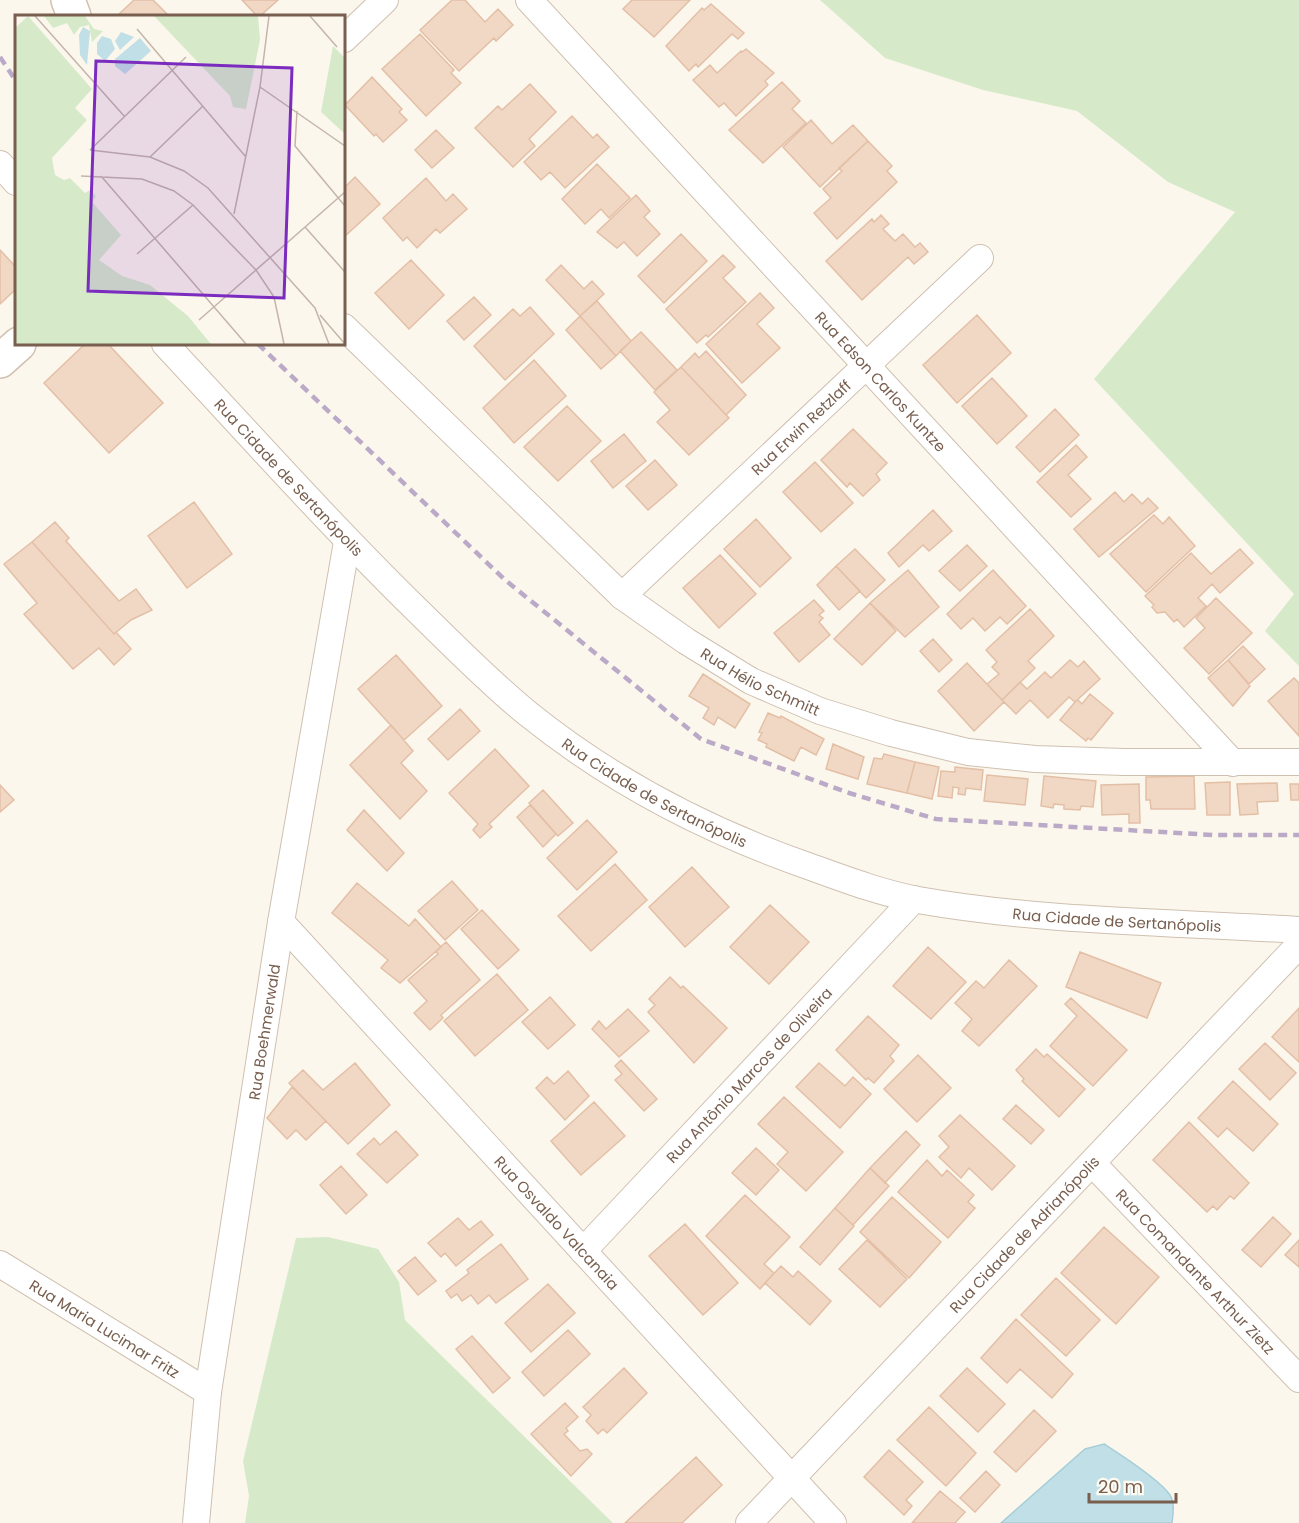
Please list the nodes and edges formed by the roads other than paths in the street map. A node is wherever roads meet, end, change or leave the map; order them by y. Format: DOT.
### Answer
graph roads {
  1 [pos="68,0"];
  2 [pos="385,0"];
  3 [pos="529,0"];
  4 [pos="74,15"];
  5 [pos="345,38"];
  6 [pos="0,164"];
  7 [pos="15,181"];
  8 [pos="980,258"];
  9 [pos="345,328"];
  10 [pos="18,345"];
  11 [pos="166,345"];
  12 [pos="0,361"];
  13 [pos="867,366"];
  14 [pos="347,542"];
  15 [pos="622,596"];
  16 [pos="1233,762"];
  17 [pos="1299,762"];
  18 [pos="914,899"];
  19 [pos="281,922"];
  20 [pos="1299,930"];
  21 [pos="1299,945"];
  22 [pos="1092,1163"];
  23 [pos="583,1251"];
  24 [pos="0,1264"];
  25 [pos="1299,1379"];
  26 [pos="208,1392"];
  27 [pos="792,1478"];
  28 [pos="196,1523"];
  29 [pos="749,1523"];
  30 [pos="833,1523"];
  1 -- 4 [label="main road"];
  2 -- 5 [label="street"];
  3 -- 13 [label="street, Rua Edson Carlos Kuntze"];
  6 -- 7 [label="street"];
  8 -- 13 [label="street, Rua Erwin Retzlaff"];
  9 -- 15 [label="street, Rua Hélio Schmitt"];
  10 -- 12 [label="main road"];
  11 -- 14 [label="street, Rua Cidade de Sertanópolis"];
  13 -- 15 [label="street, Rua Erwin Retzlaff"];
  13 -- 16 [label="street, Rua Edson Carlos Kuntze"];
  14 -- 18 [label="street, Rua Cidade de Sertanópolis"];
  14 -- 19 [label="street, Rua Boehmerwald"];
  15 -- 16 [label="street, Rua Hélio Schmitt"];
  16 -- 17 [label="street, Rua Hélio Schmitt"];
  18 -- 20 [label="street, Rua Cidade de Sertanópolis"];
  18 -- 23 [label="street, Rua Antônio Marcos de Oliveira"];
  19 -- 23 [label="street, Rua Osvaldo Valcanaia"];
  19 -- 26 [label="street, Rua Boehmerwald"];
  21 -- 22 [label="street, Rua Cidade de Adrianópolis"];
  22 -- 25 [label="street, Rua Comandante Arthur Zietz"];
  22 -- 27 [label="street, Rua Cidade de Adrianópolis"];
  23 -- 27 [label="street, Rua Osvaldo Valcanaia"];
  24 -- 26 [label="street, Rua Maria Lucimar Fritz"];
  26 -- 28 [label="street, Rua Boehmerwald"];
  27 -- 29 [label="street, Rua Cidade de Adrianópolis"];
  27 -- 30 [label="street, Rua Osvaldo Valcanaia"];
}
